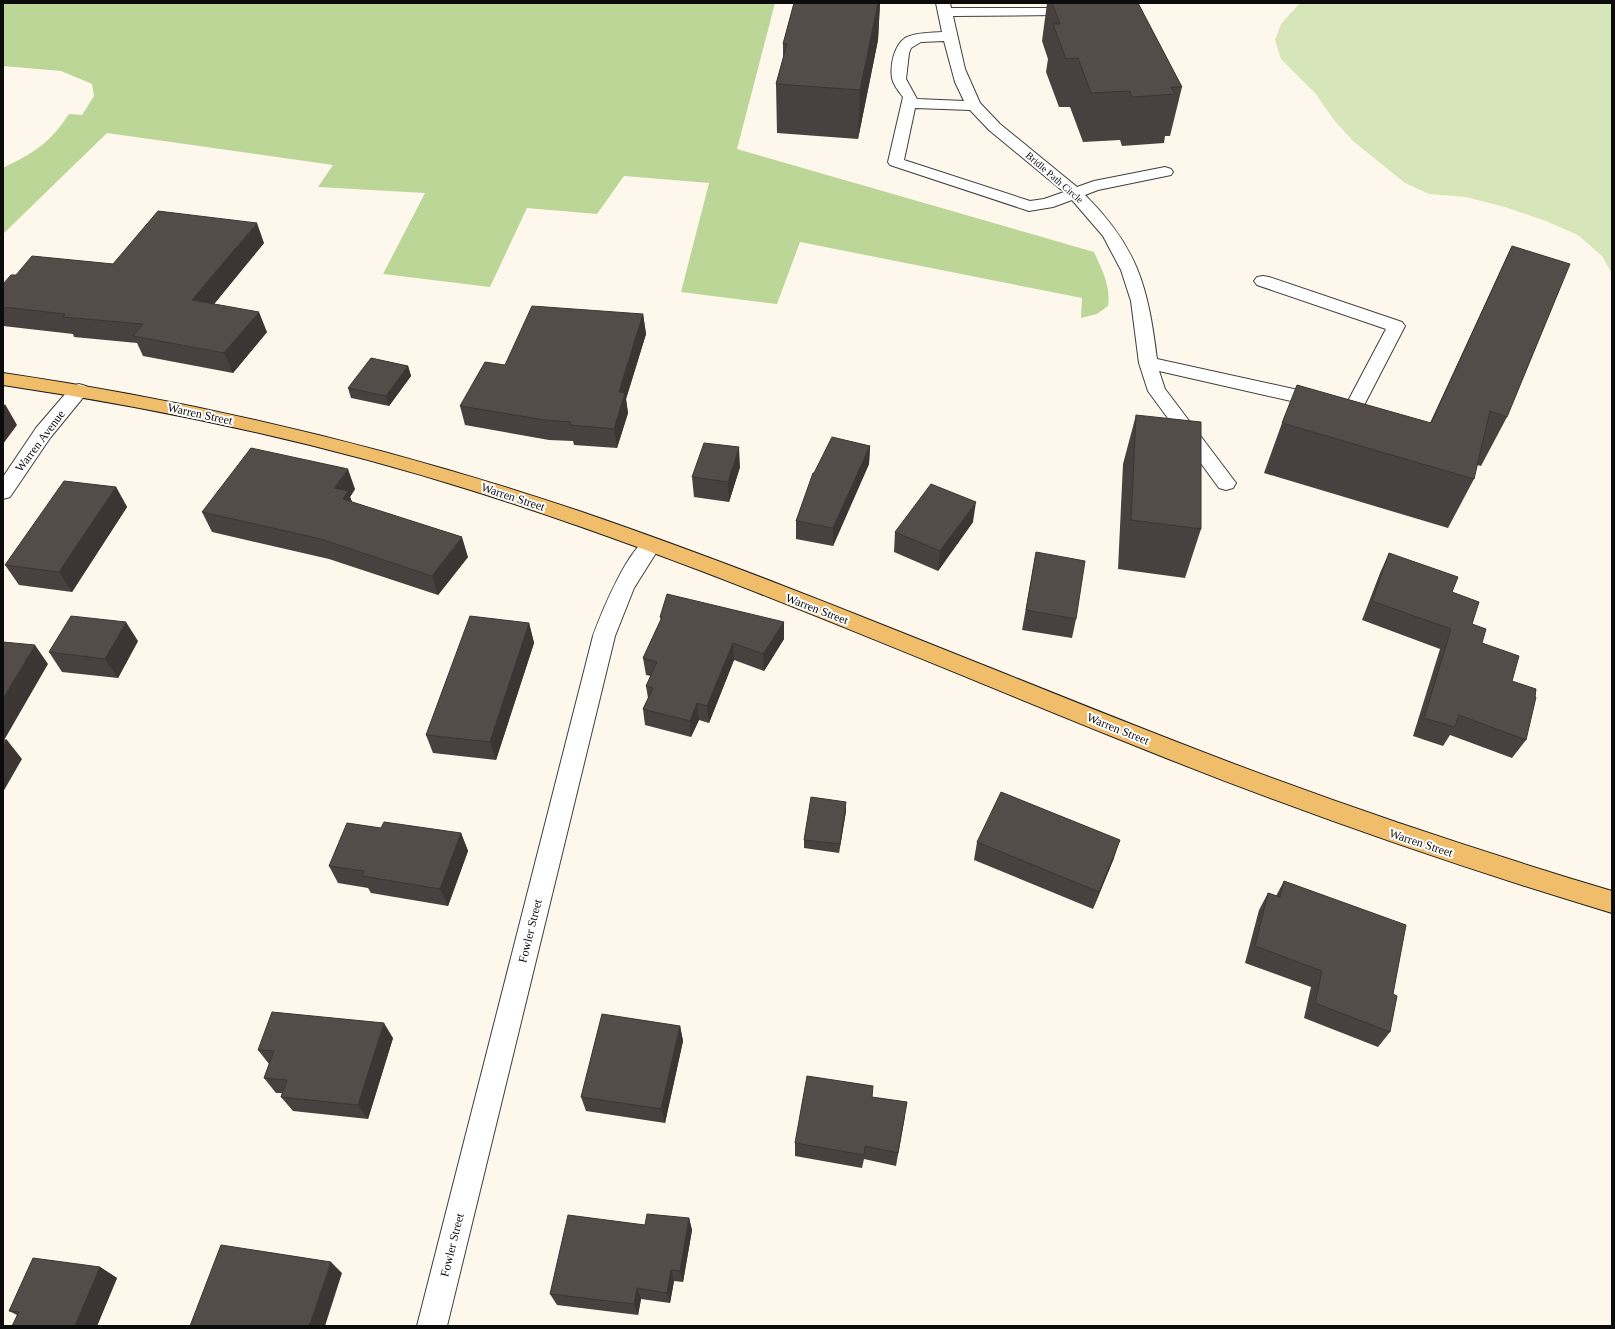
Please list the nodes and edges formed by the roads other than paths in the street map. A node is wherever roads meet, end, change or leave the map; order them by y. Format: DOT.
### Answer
graph roads {
  1 [pos="944,8"];
  2 [pos="1057,11"];
  3 [pos="951,36"];
  4 [pos="910,103"];
  5 [pos="973,105"];
  6 [pos="1165,172"];
  7 [pos="1074,193"];
  8 [pos="1263,281"];
  9 [pos="1148,363"];
  10 [pos="3,380"];
  11 [pos="79,390"];
  12 [pos="1226,483"];
  13 [pos="3,492"];
  14 [pos="651,545"];
  15 [pos="1612,902"];
  16 [pos="432,1326"];
  1 -- 2 [label="street"];
  1 -- 3 [label="street, Bridle Path Circle"];
  3 -- 4 [label="street"];
  3 -- 5 [label="street, Bridle Path Circle"];
  4 -- 5 [label="street"];
  4 -- 7 [label="street"];
  5 -- 7 [label="street, Bridle Path Circle"];
  6 -- 7 [label="street"];
  7 -- 9 [label="street, Bridle Path Circle"];
  8 -- 9 [label="street"];
  9 -- 12 [label="street, Bridle Path Circle"];
  10 -- 11 [label="main road, Warren Street"];
  11 -- 13 [label="street, Warren Avenue"];
  11 -- 14 [label="main road, Warren Street"];
  14 -- 15 [label="main road, Warren Street"];
  14 -- 16 [label="street, Fowler Street"];
}
